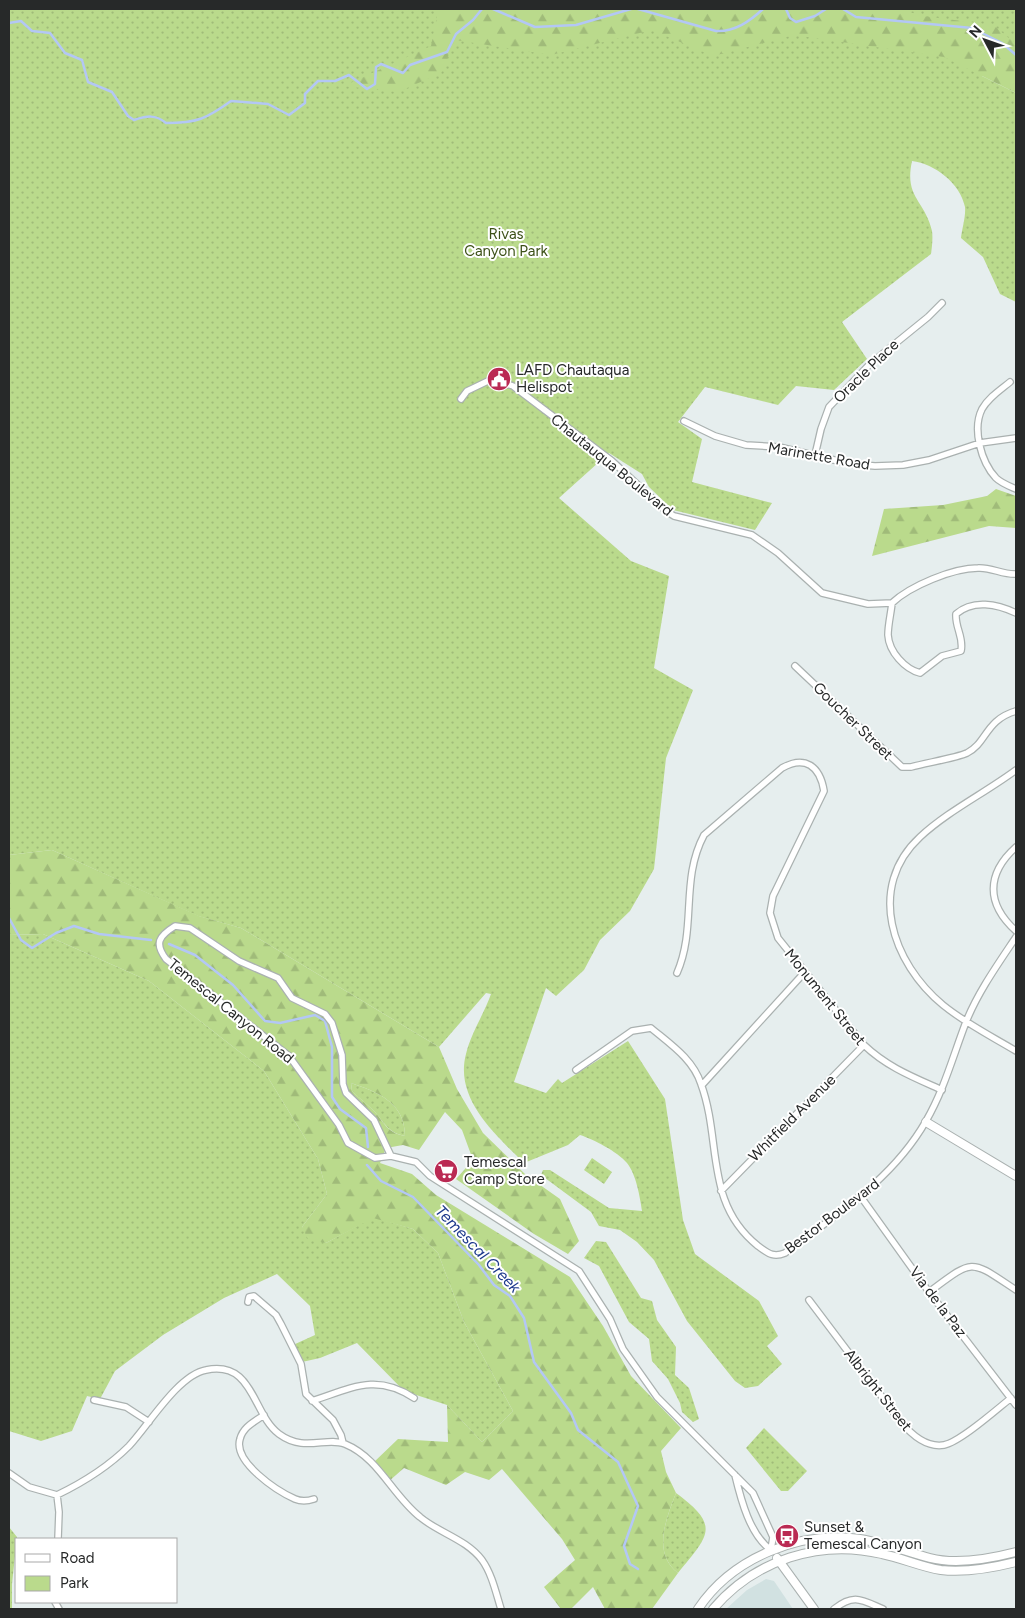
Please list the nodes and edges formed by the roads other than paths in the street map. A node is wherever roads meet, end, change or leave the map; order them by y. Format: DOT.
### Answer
graph roads {
  1 [pos="942,303"];
  2 [pos="1010,382"];
  3 [pos="461,399"];
  4 [pos="684,420"];
  5 [pos="1016,438"];
  6 [pos="980,443"];
  7 [pos="815,455"];
  8 [pos="1016,489"];
  9 [pos="1016,574"];
  10 [pos="892,603"];
  11 [pos="1016,613"];
  12 [pos="795,666"];
  13 [pos="1016,711"];
  14 [pos="1016,770"];
  15 [pos="1016,847"];
  16 [pos="1016,931"];
  17 [pos="1016,937"];
  18 [pos="677,973"];
  19 [pos="804,973"];
  20 [pos="966,1021"];
  21 [pos="864,1045"];
  22 [pos="1016,1051"];
  23 [pos="576,1070"];
  24 [pos="702,1085"];
  25 [pos="942,1090"];
  26 [pos="926,1122"];
  27 [pos="391,1156"];
  28 [pos="1016,1176"];
  29 [pos="721,1191"];
  30 [pos="861,1197"];
  31 [pos="1016,1290"];
  32 [pos="929,1292"];
  33 [pos="809,1300"];
  34 [pos="248,1302"];
  35 [pos="414,1398"];
  36 [pos="1012,1398"];
  37 [pos="94,1400"];
  38 [pos="312,1401"];
  39 [pos="1016,1405"];
  40 [pos="264,1415"];
  41 [pos="149,1422"];
  42 [pos="342,1443"];
  43 [pos="9,1473"];
  44 [pos="735,1475"];
  45 [pos="58,1495"];
  46 [pos="314,1499"];
  47 [pos="58,1538"];
  48 [pos="771,1550"];
  49 [pos="1016,1552"];
  50 [pos="779,1561"];
  51 [pos="1016,1562"];
  52 [pos="501,1609"];
  53 [pos="698,1609"];
  54 [pos="714,1609"];
  55 [pos="814,1609"];
  56 [pos="834,1609"];
  57 [pos="883,1609"];
  1 -- 7 [label="street, Oracle Place"];
  2 -- 6 [label="street"];
  3 -- 10 [label="street, Chautauqua Boulevard"];
  4 -- 7 [label="street, Marinette Road"];
  5 -- 6 [label="street, Marinette Road"];
  6 -- 7 [label="street, Marinette Road"];
  6 -- 8 [label="street"];
  9 -- 10 [label="street"];
  10 -- 11 [label="street"];
  12 -- 13 [label="street, Goucher Street"];
  14 -- 20 [label="street"];
  15 -- 16 [label="street"];
  17 -- 20 [label="street, Bestor Boulevard"];
  18 -- 19 [label="street, Monument Street"];
  19 -- 21 [label="street, Monument Street"];
  19 -- 24 [label="street"];
  20 -- 22 [label="street"];
  20 -- 25 [label="street, Bestor Boulevard"];
  21 -- 25 [label="street, Monument Street"];
  21 -- 29 [label="street, Whitfield Avenue"];
  23 -- 24 [label="street, Bestor Boulevard"];
  24 -- 29 [label="street, Bestor Boulevard"];
  25 -- 26 [label="street, Bestor Boulevard"];
  26 -- 28 [label="main road"];
  26 -- 30 [label="street, Bestor Boulevard"];
  27 -- 27 [label="street, Temescal Canyon Road"];
  27 -- 44 [label="street, Temescal Canyon Road"];
  29 -- 30 [label="street, Bestor Boulevard"];
  30 -- 32 [label="street, Via de la Paz"];
  31 -- 32 [label="street"];
  32 -- 36 [label="street, Via de la Paz"];
  33 -- 36 [label="street, Albright Street"];
  34 -- 38 [label="street"];
  35 -- 38 [label="street"];
  36 -- 39 [label="street, Via de la Paz"];
  37 -- 41 [label="street"];
  38 -- 42 [label="street"];
  40 -- 41 [label="street"];
  40 -- 42 [label="street"];
  40 -- 46 [label="street"];
  41 -- 45 [label="street"];
  42 -- 52 [label="street"];
  43 -- 45 [label="street"];
  44 -- 48 [label="street, Temescal Canyon Road"];
  44 -- 48 [label="street, Temescal Canyon Road"];
  45 -- 47 [label="street"];
  48 -- 49 [label="main road"];
  48 -- 50 [label="main road, Temescal Canyon Road"];
  48 -- 53 [label="main road"];
  50 -- 51 [label="main road"];
  50 -- 54 [label="main road"];
  50 -- 55 [label="main road, Temescal Canyon Road"];
  56 -- 57 [label="street"];
}
